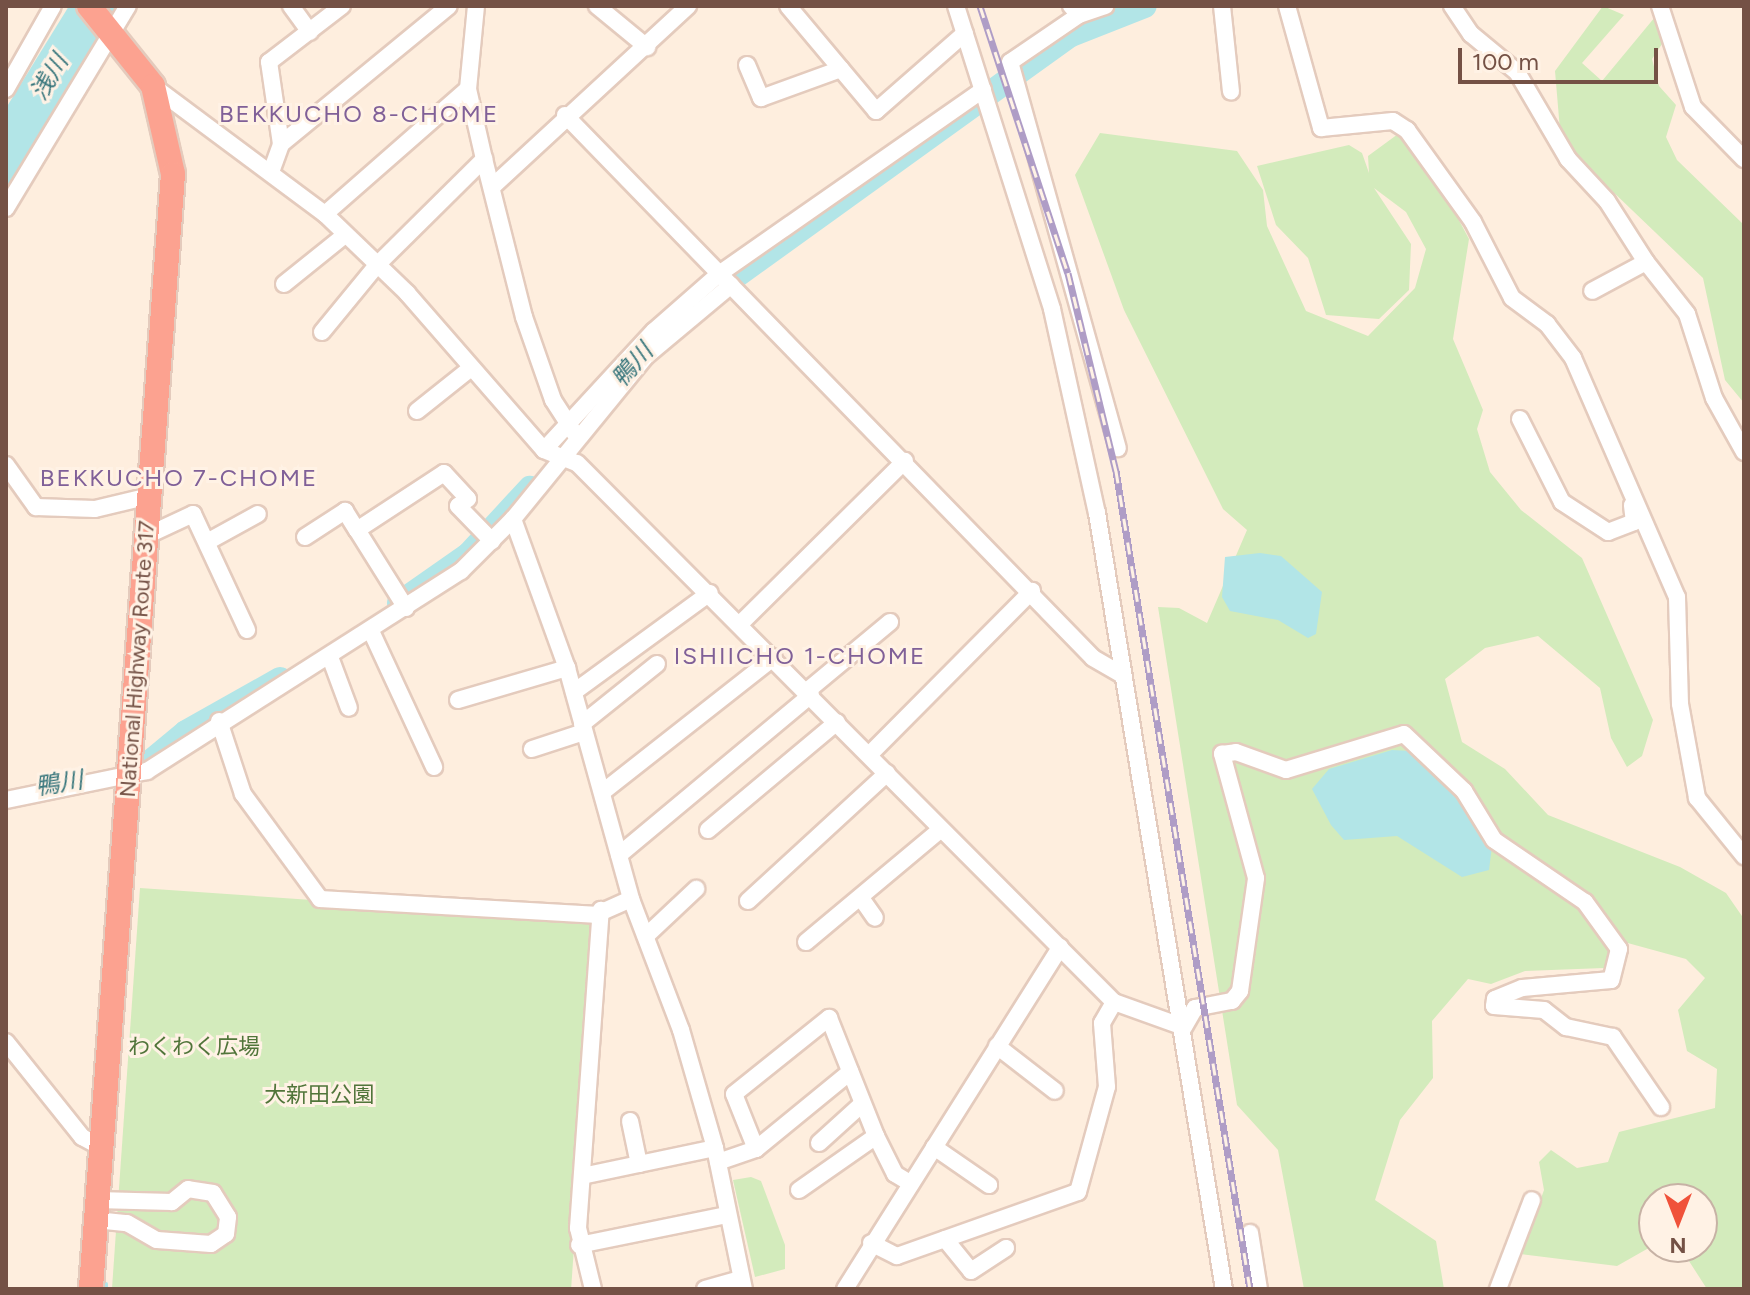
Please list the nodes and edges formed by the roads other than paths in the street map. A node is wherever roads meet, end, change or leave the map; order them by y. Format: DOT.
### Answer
graph roads {
  1 [pos="53,6"];
  2 [pos="89,6"];
  3 [pos="128,6"];
  4 [pos="291,6"];
  5 [pos="342,6"];
  6 [pos="449,6"];
  7 [pos="476,6"];
  8 [pos="597,6"];
  9 [pos="688,6"];
  10 [pos="788,6"];
  11 [pos="956,6"];
  12 [pos="1105,6"];
  13 [pos="1222,6"];
  14 [pos="1287,6"];
  15 [pos="1452,6"];
  16 [pos="1660,6"];
  17 [pos="1075,11"];
  18 [pos="112,28"];
  19 [pos="310,32"];
  20 [pos="965,33"];
  21 [pos="647,47"];
  22 [pos="747,65"];
  23 [pos="841,69"];
  24 [pos="153,86"];
  25 [pos="6,89"];
  26 [pos="468,89"];
  27 [pos="983,90"];
  28 [pos="1231,92"];
  29 [pos="565,115"];
  30 [pos="281,144"];
  31 [pos="484,159"];
  32 [pos="1744,159"];
  33 [pos="271,172"];
  34 [pos="492,187"];
  35 [pos="6,208"];
  36 [pos="325,214"];
  37 [pos="345,235"];
  38 [pos="1646,262"];
  39 [pos="377,265"];
  40 [pos="725,280"];
  41 [pos="284,284"];
  42 [pos="1592,291"];
  43 [pos="322,332"];
  44 [pos="471,368"];
  45 [pos="417,411"];
  46 [pos="1520,419"];
  47 [pos="575,433"];
  48 [pos="1118,448"];
  49 [pos="544,450"];
  50 [pos="1744,452"];
  51 [pos="567,453"];
  52 [pos="905,461"];
  53 [pos="6,465"];
  54 [pos="1631,491"];
  55 [pos="149,496"];
  56 [pos="258,514"];
  57 [pos="513,519"];
  58 [pos="357,530"];
  59 [pos="146,536"];
  60 [pos="305,537"];
  61 [pos="492,541"];
  62 [pos="207,542"];
  63 [pos="1032,591"];
  64 [pos="710,593"];
  65 [pos="406,608"];
  66 [pos="890,622"];
  67 [pos="740,624"];
  68 [pos="247,630"];
  69 [pos="371,631"];
  70 [pos="330,657"];
  71 [pos="774,657"];
  72 [pos="657,664"];
  73 [pos="567,668"];
  74 [pos="1123,675"];
  75 [pos="574,692"];
  76 [pos="809,693"];
  77 [pos="458,700"];
  78 [pos="349,708"];
  79 [pos="219,721"];
  80 [pos="837,722"];
  81 [pos="583,728"];
  82 [pos="532,749"];
  83 [pos="870,754"];
  84 [pos="434,767"];
  85 [pos="887,773"];
  86 [pos="129,779"];
  87 [pos="604,791"];
  88 [pos="6,800"];
  89 [pos="941,829"];
  90 [pos="708,830"];
  91 [pos="619,855"];
  92 [pos="1744,856"];
  93 [pos="696,889"];
  94 [pos="861,898"];
  95 [pos="631,899"];
  96 [pos="748,901"];
  97 [pos="601,910"];
  98 [pos="875,918"];
  99 [pos="646,936"];
  100 [pos="806,942"];
  101 [pos="1060,947"];
  102 [pos="1114,1002"];
  103 [pos="1184,1027"];
  104 [pos="6,1042"];
  105 [pos="997,1046"];
  106 [pos="850,1072"];
  107 [pos="1055,1091"];
  108 [pos="862,1104"];
  109 [pos="1661,1107"];
  110 [pos="630,1121"];
  111 [pos="876,1136"];
  112 [pos="819,1143"];
  113 [pos="101,1147"];
  114 [pos="934,1147"];
  115 [pos="756,1149"];
  116 [pos="716,1155"];
  117 [pos="639,1164"];
  118 [pos="582,1176"];
  119 [pos="910,1183"];
  120 [pos="989,1185"];
  121 [pos="799,1190"];
  122 [pos="1532,1200"];
  123 [pos="97,1210"];
  124 [pos="726,1215"];
  125 [pos="1250,1233"];
  126 [pos="945,1239"];
  127 [pos="871,1243"];
  128 [pos="579,1245"];
  129 [pos="1006,1248"];
  130 [pos="742,1284"];
  131 [pos="91,1289"];
  132 [pos="593,1289"];
  133 [pos="705,1289"];
  134 [pos="845,1289"];
  135 [pos="1224,1289"];
  136 [pos="1259,1289"];
  137 [pos="1498,1289"];
  1 -- 25 [label="street"];
  2 -- 18 [label="highway, National Highway Route 317"];
  3 -- 18 [label="street"];
  4 -- 19 [label="street"];
  5 -- 19 [label="street"];
  6 -- 30 [label="street"];
  7 -- 26 [label="street"];
  8 -- 21 [label="street"];
  9 -- 21 [label="street"];
  10 -- 23 [label="street"];
  11 -- 20 [label="street"];
  12 -- 17 [label="street"];
  13 -- 28 [label="street"];
  14 -- 54 [label="street"];
  15 -- 38 [label="street"];
  16 -- 32 [label="street"];
  17 -- 48 [label="street"];
  18 -- 24 [label="highway, National Highway Route 317"];
  18 -- 35 [label="street"];
  19 -- 30 [label="street"];
  20 -- 23 [label="street"];
  20 -- 27 [label="street"];
  21 -- 29 [label="street"];
  22 -- 23 [label="street"];
  24 -- 33 [label="street"];
  24 -- 55 [label="highway, National Highway Route 317"];
  26 -- 31 [label="street"];
  26 -- 36 [label="street"];
  27 -- 40 [label="street"];
  27 -- 74 [label="street"];
  29 -- 34 [label="street"];
  29 -- 40 [label="street"];
  30 -- 33 [label="street"];
  31 -- 34 [label="street"];
  31 -- 39 [label="street"];
  33 -- 36 [label="street"];
  34 -- 47 [label="street"];
  36 -- 37 [label="street"];
  37 -- 39 [label="street"];
  37 -- 41 [label="street"];
  38 -- 42 [label="street"];
  38 -- 50 [label="street"];
  39 -- 43 [label="street"];
  39 -- 44 [label="street"];
  40 -- 47 [label="street"];
  40 -- 52 [label="street"];
  44 -- 45 [label="street"];
  44 -- 49 [label="street"];
  46 -- 54 [label="street"];
  47 -- 49 [label="street"];
  47 -- 51 [label="street"];
  49 -- 51 [label="street"];
  51 -- 57 [label="street"];
  51 -- 64 [label="street"];
  52 -- 63 [label="street"];
  52 -- 67 [label="street"];
  53 -- 55 [label="street"];
  54 -- 92 [label="street"];
  55 -- 59 [label="highway, National Highway Route 317"];
  56 -- 62 [label="street"];
  57 -- 61 [label="street"];
  57 -- 73 [label="street"];
  58 -- 60 [label="street"];
  58 -- 61 [label="street"];
  58 -- 65 [label="street"];
  59 -- 62 [label="street"];
  59 -- 86 [label="highway, National Highway Route 317"];
  61 -- 65 [label="street"];
  62 -- 68 [label="street"];
  63 -- 74 [label="street"];
  63 -- 83 [label="street"];
  64 -- 67 [label="street"];
  64 -- 75 [label="street"];
  65 -- 69 [label="street"];
  66 -- 76 [label="street"];
  67 -- 71 [label="street"];
  69 -- 70 [label="street"];
  69 -- 84 [label="street"];
  70 -- 78 [label="street"];
  70 -- 79 [label="street"];
  71 -- 76 [label="street"];
  71 -- 87 [label="street"];
  72 -- 81 [label="street"];
  73 -- 75 [label="street"];
  73 -- 77 [label="street"];
  74 -- 103 [label="street"];
  75 -- 81 [label="street"];
  76 -- 80 [label="street"];
  76 -- 91 [label="street"];
  79 -- 86 [label="street"];
  79 -- 97 [label="street"];
  80 -- 83 [label="street"];
  80 -- 90 [label="street"];
  81 -- 82 [label="street"];
  81 -- 87 [label="street"];
  83 -- 85 [label="street"];
  85 -- 89 [label="street"];
  85 -- 96 [label="street"];
  86 -- 88 [label="street"];
  86 -- 113 [label="highway, National Highway Route 317"];
  87 -- 91 [label="street"];
  89 -- 94 [label="street"];
  89 -- 101 [label="street"];
  91 -- 95 [label="street"];
  93 -- 99 [label="street"];
  94 -- 98 [label="street"];
  94 -- 100 [label="street"];
  95 -- 97 [label="street"];
  95 -- 99 [label="street"];
  97 -- 118 [label="street"];
  99 -- 116 [label="street"];
  101 -- 102 [label="street"];
  101 -- 105 [label="street"];
  102 -- 103 [label="street"];
  102 -- 126 [label="street"];
  103 -- 109 [label="street"];
  103 -- 135 [label="street"];
  104 -- 113 [label="street"];
  105 -- 107 [label="street"];
  105 -- 114 [label="street"];
  106 -- 108 [label="street"];
  106 -- 115 [label="street"];
  106 -- 115 [label="street"];
  108 -- 111 [label="street"];
  108 -- 112 [label="street"];
  110 -- 117 [label="street"];
  111 -- 119 [label="street"];
  111 -- 121 [label="street"];
  113 -- 123 [label="highway, National Highway Route 317"];
  114 -- 119 [label="street"];
  114 -- 120 [label="street"];
  115 -- 116 [label="street"];
  116 -- 117 [label="street"];
  116 -- 124 [label="street"];
  117 -- 118 [label="street"];
  118 -- 128 [label="street"];
  119 -- 127 [label="street"];
  122 -- 137 [label="street"];
  123 -- 123 [label="street"];
  123 -- 131 [label="highway, National Highway Route 317"];
  124 -- 128 [label="street"];
  124 -- 130 [label="street"];
  125 -- 136 [label="street"];
  126 -- 127 [label="street"];
  126 -- 129 [label="street"];
  127 -- 134 [label="street"];
  128 -- 132 [label="street"];
  130 -- 133 [label="street"];
}
